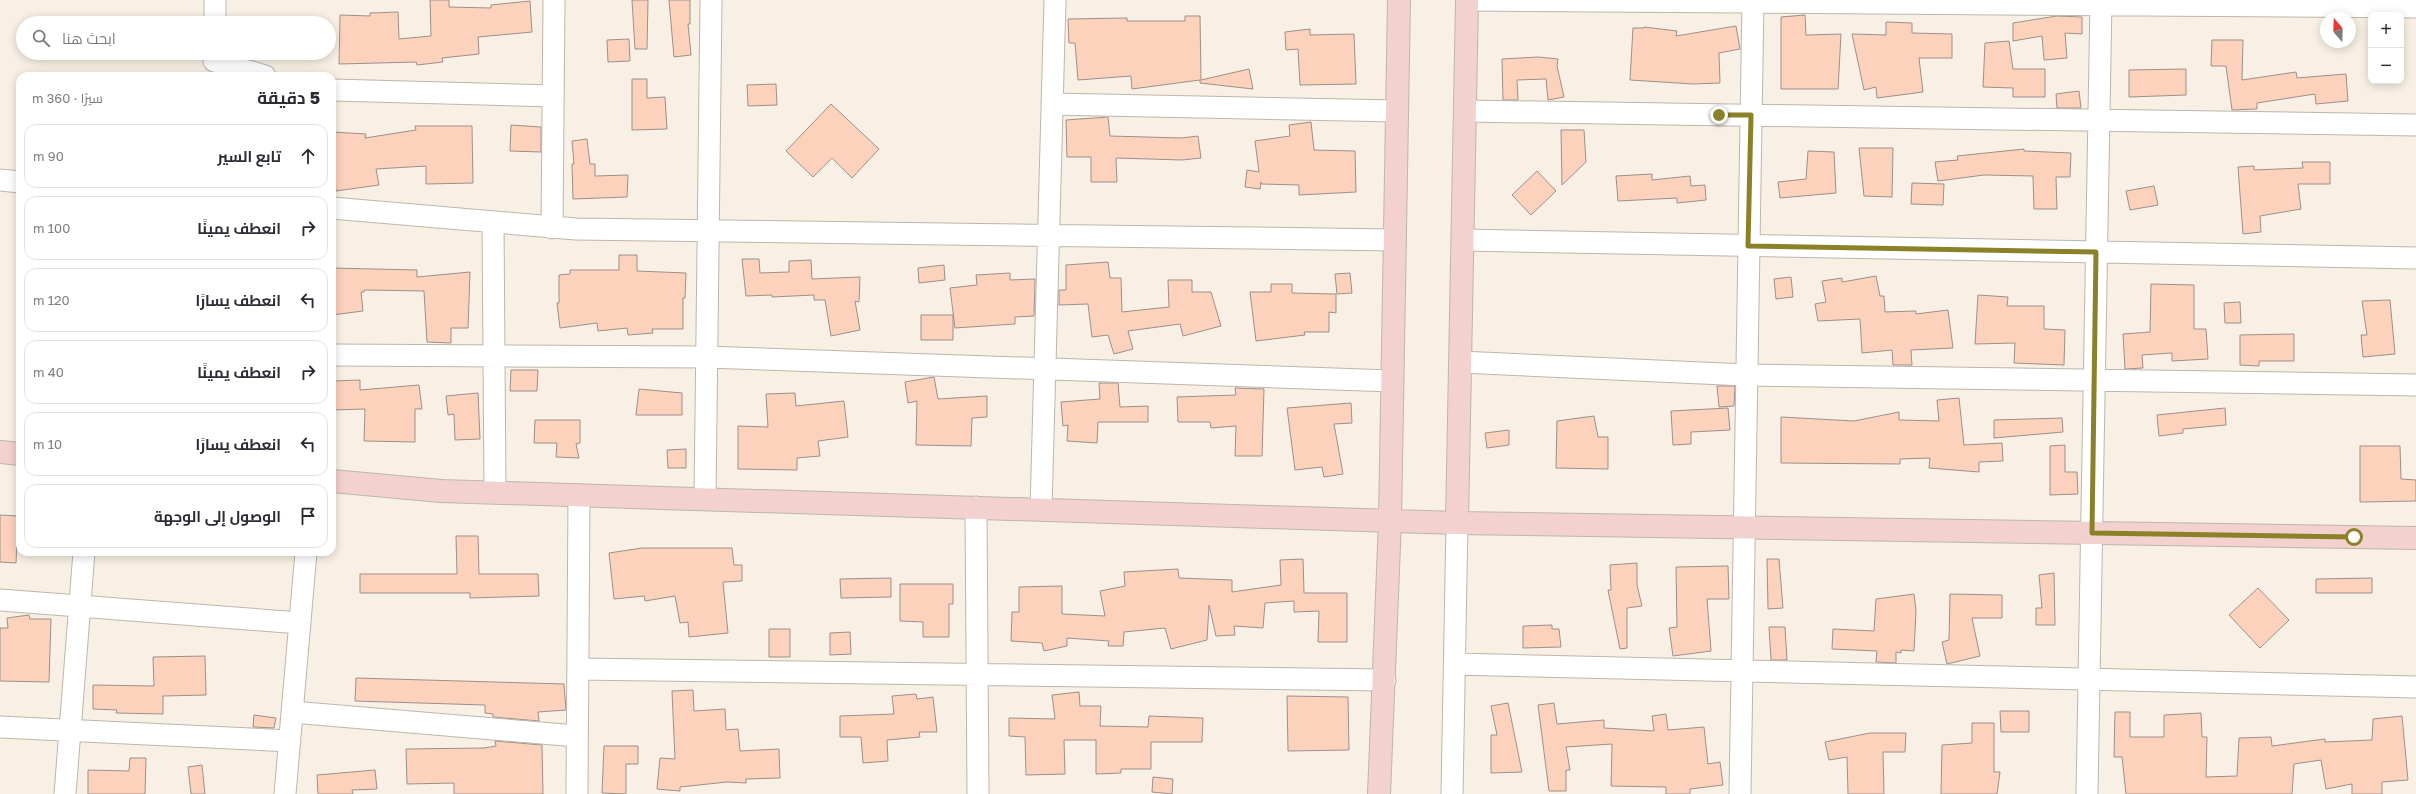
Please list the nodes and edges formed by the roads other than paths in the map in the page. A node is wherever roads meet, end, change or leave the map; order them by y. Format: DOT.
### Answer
graph roads {
  1 [pos="215,0"];
  2 [pos="554,0"];
  3 [pos="710,0"];
  4 [pos="1055,0"];
  5 [pos="1399,0"];
  6 [pos="1467,0"];
  7 [pos="1753,1"];
  8 [pos="2101,2"];
  9 [pos="2416,7"];
  10 [pos="215,16"];
  11 [pos="214,63"];
  12 [pos="249,72"];
  13 [pos="336,90"];
  14 [pos="553,96"];
  15 [pos="1052,104"];
  16 [pos="1397,111"];
  17 [pos="1465,111"];
  18 [pos="1751,115"];
  19 [pos="2099,120"];
  20 [pos="2416,125"];
  21 [pos="0,180"];
  22 [pos="16,182"];
  23 [pos="336,208"];
  24 [pos="493,222"];
  25 [pos="552,228"];
  26 [pos="708,230"];
  27 [pos="1049,236"];
  28 [pos="1395,240"];
  29 [pos="1463,240"];
  30 [pos="1748,246"];
  31 [pos="2096,252"];
  32 [pos="2416,258"];
  33 [pos="336,355"];
  34 [pos="494,356"];
  35 [pos="706,357"];
  36 [pos="1460,362"];
  37 [pos="1045,369"];
  38 [pos="1746,375"];
  39 [pos="1392,380"];
  40 [pos="2094,380"];
  41 [pos="2416,385"];
  42 [pos="0,452"];
  43 [pos="16,454"];
  44 [pos="336,481"];
  45 [pos="495,492"];
  46 [pos="579,495"];
  47 [pos="705,499"];
  48 [pos="976,507"];
  49 [pos="1041,510"];
  50 [pos="1390,521"];
  51 [pos="1457,523"];
  52 [pos="1743,527"];
  53 [pos="2092,533"];
  54 [pos="2416,538"];
  55 [pos="84,556"];
  56 [pos="306,556"];
  57 [pos="0,600"];
  58 [pos="79,606"];
  59 [pos="300,623"];
  60 [pos="1454,664"];
  61 [pos="578,668"];
  62 [pos="1741,671"];
  63 [pos="977,676"];
  64 [pos="1385,680"];
  65 [pos="2089,680"];
  66 [pos="2416,687"];
  67 [pos="292,712"];
  68 [pos="0,727"];
  69 [pos="71,731"];
  70 [pos="577,736"];
  71 [pos="290,741"];
  72 [pos="65,794"];
  73 [pos="285,794"];
  74 [pos="577,794"];
  75 [pos="978,794"];
  76 [pos="1379,794"];
  77 [pos="1452,794"];
  78 [pos="1740,794"];
  79 [pos="2087,794"];
  1 -- 10 [label="street"];
  2 -- 14 [label="street"];
  3 -- 26 [label="street"];
  4 -- 15 [label="street"];
  5 -- 16 [label="main road"];
  6 -- 7 [label="street"];
  6 -- 17 [label="main road"];
  7 -- 8 [label="street"];
  7 -- 18 [label="street"];
  8 -- 9 [label="street"];
  8 -- 19 [label="street"];
  11 -- 12 [label="street"];
  13 -- 14 [label="street"];
  14 -- 25 [label="street"];
  15 -- 16 [label="street"];
  15 -- 27 [label="street"];
  16 -- 28 [label="main road"];
  17 -- 18 [label="street"];
  17 -- 29 [label="main road"];
  18 -- 19 [label="street"];
  18 -- 30 [label="street"];
  19 -- 20 [label="street"];
  19 -- 31 [label="street"];
  21 -- 22 [label="street"];
  23 -- 24 [label="street"];
  24 -- 25 [label="street"];
  24 -- 34 [label="street"];
  25 -- 26 [label="street"];
  26 -- 27 [label="street"];
  26 -- 35 [label="street"];
  27 -- 28 [label="street"];
  27 -- 37 [label="street"];
  28 -- 39 [label="main road"];
  29 -- 30 [label="street"];
  29 -- 36 [label="main road"];
  30 -- 31 [label="street"];
  30 -- 38 [label="street"];
  31 -- 32 [label="street"];
  31 -- 40 [label="street"];
  33 -- 34 [label="street"];
  34 -- 35 [label="street"];
  34 -- 45 [label="street"];
  35 -- 37 [label="street"];
  35 -- 47 [label="street"];
  36 -- 38 [label="street"];
  36 -- 51 [label="main road"];
  37 -- 39 [label="street"];
  37 -- 49 [label="street"];
  38 -- 40 [label="street"];
  38 -- 52 [label="street"];
  39 -- 50 [label="main road"];
  40 -- 41 [label="street"];
  40 -- 53 [label="street"];
  42 -- 43 [label="main road"];
  44 -- 45 [label="main road"];
  45 -- 46 [label="main road"];
  46 -- 47 [label="main road"];
  46 -- 61 [label="street"];
  47 -- 48 [label="main road"];
  48 -- 49 [label="main road"];
  48 -- 63 [label="street"];
  49 -- 50 [label="main road"];
  50 -- 51 [label="main road"];
  50 -- 64 [label="main road"];
  51 -- 52 [label="main road"];
  51 -- 60 [label="street"];
  52 -- 53 [label="main road"];
  52 -- 62 [label="street"];
  53 -- 54 [label="main road"];
  53 -- 65 [label="street"];
  55 -- 58 [label="street"];
  56 -- 59 [label="street"];
  57 -- 58 [label="street"];
  58 -- 59 [label="street"];
  58 -- 69 [label="street"];
  59 -- 67 [label="street"];
  60 -- 62 [label="street"];
  60 -- 77 [label="street"];
  61 -- 63 [label="street"];
  61 -- 70 [label="street"];
  62 -- 65 [label="street"];
  62 -- 78 [label="street"];
  63 -- 64 [label="street"];
  63 -- 75 [label="street"];
  64 -- 76 [label="main road"];
  65 -- 66 [label="street"];
  65 -- 79 [label="street"];
  67 -- 70 [label="street"];
  67 -- 71 [label="street"];
  68 -- 69 [label="street"];
  69 -- 71 [label="street"];
  69 -- 72 [label="street"];
  70 -- 74 [label="street"];
  71 -- 73 [label="street"];
}
